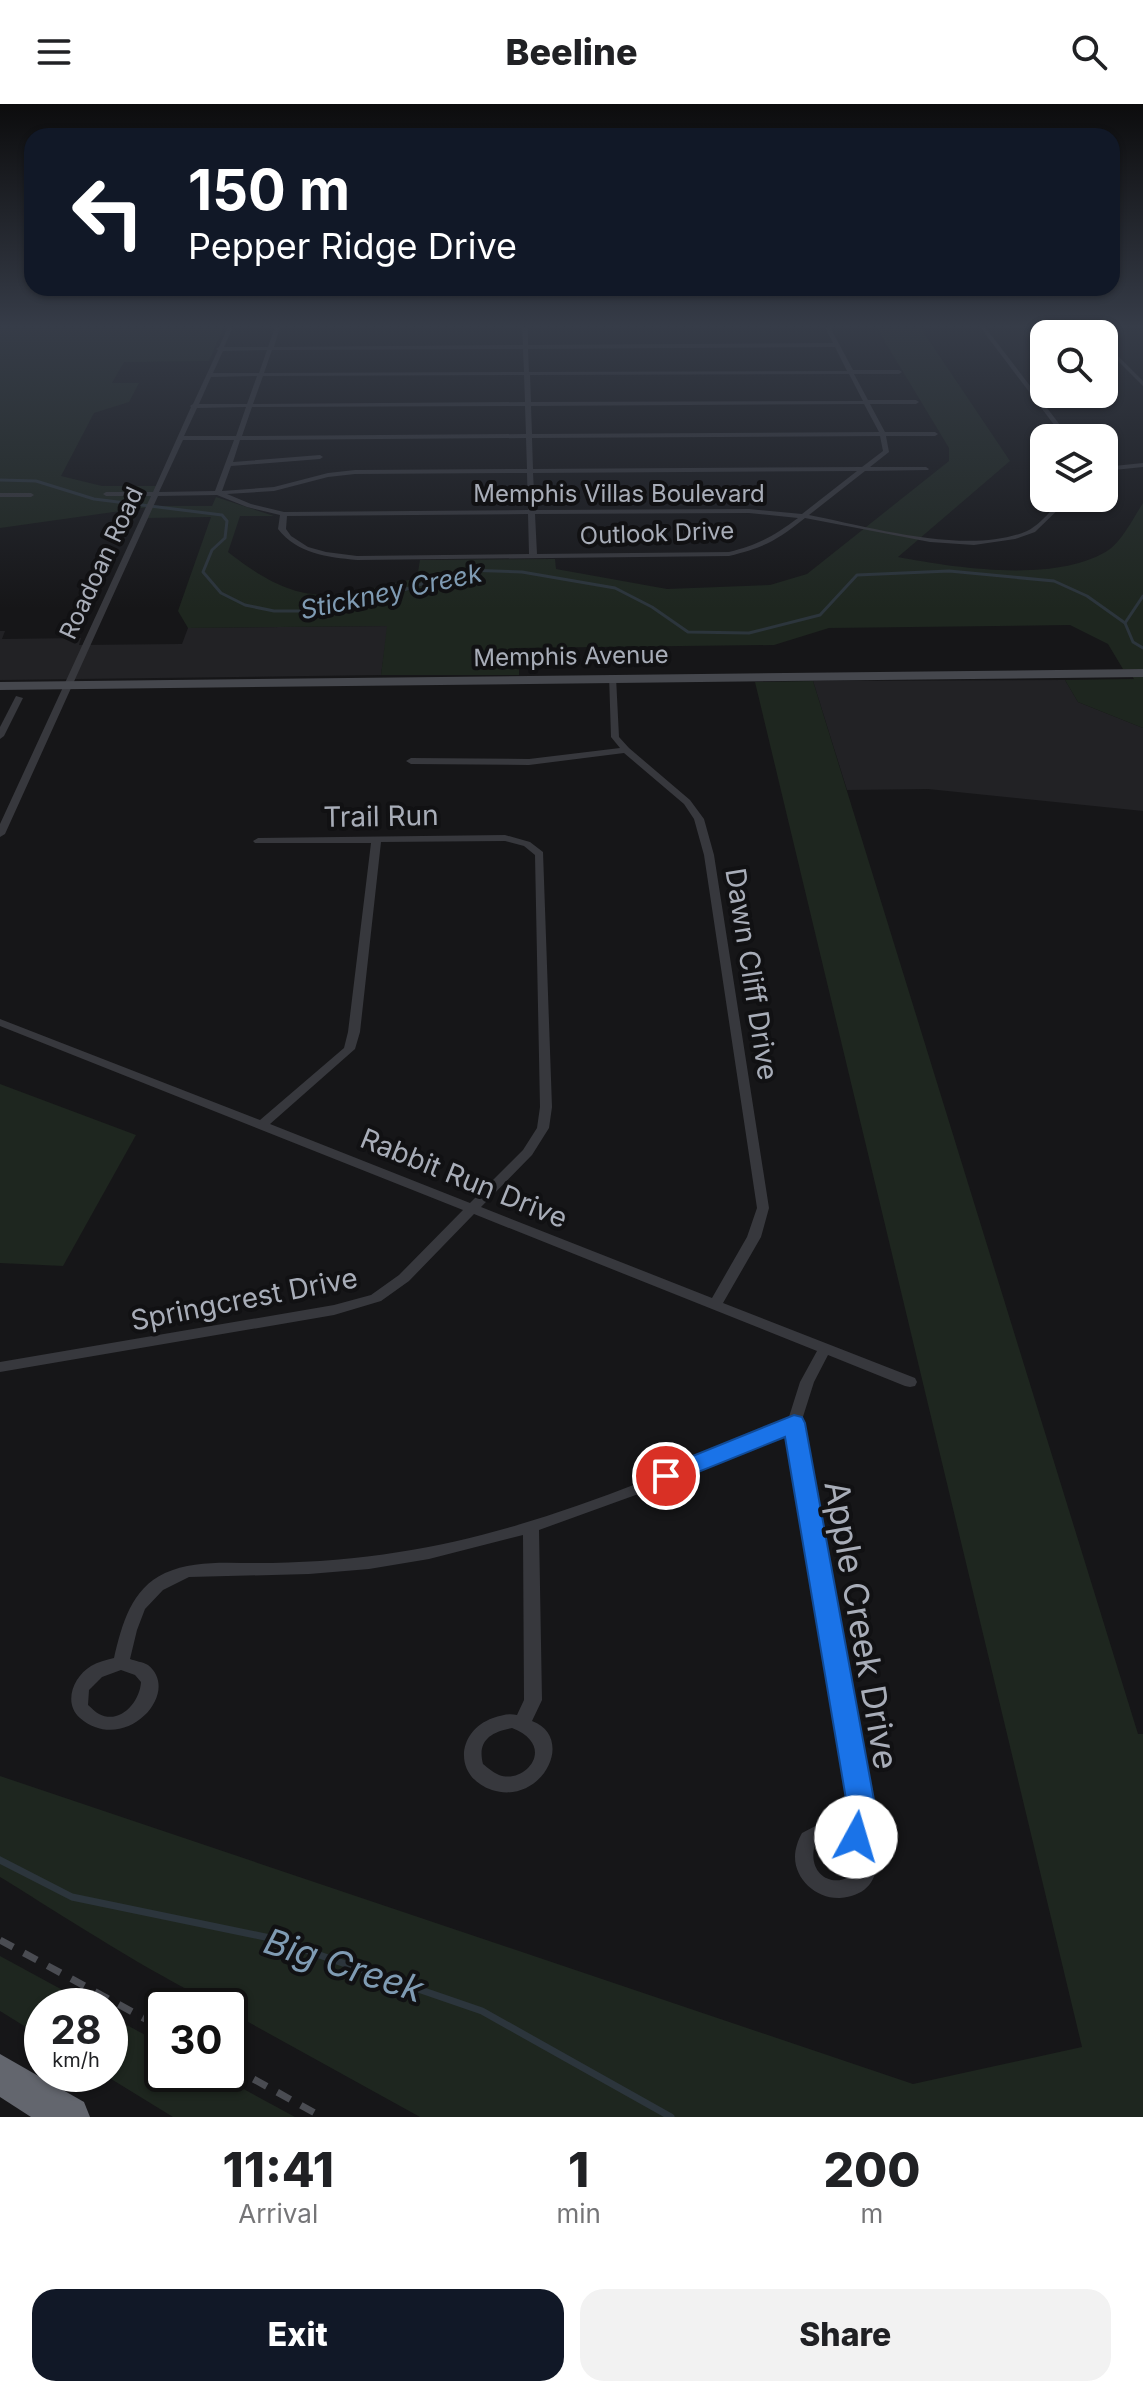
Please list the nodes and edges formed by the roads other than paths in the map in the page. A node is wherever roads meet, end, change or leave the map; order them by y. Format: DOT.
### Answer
graph roads {
  1 [pos="187,421"];
  2 [pos="243,421"];
  3 [pos="526,421"];
  4 [pos="876,421"];
  5 [pos="883,434"];
  6 [pos="935,434"];
  7 [pos="527,436"];
  8 [pos="237,437"];
  9 [pos="180,438"];
  10 [pos="320,457"];
  11 [pos="227,464"];
  12 [pos="1143,465"];
  13 [pos="1118,468"];
  14 [pos="865,469"];
  15 [pos="926,469"];
  16 [pos="529,471"];
  17 [pos="218,493"];
  18 [pos="106,494"];
  19 [pos="0,495"];
  20 [pos="31,495"];
  21 [pos="156,496"];
  22 [pos="531,512"];
  23 [pos="1053,512"];
  24 [pos="284,514"];
  25 [pos="803,516"];
  26 [pos="533,556"];
  27 [pos="1143,673"];
  28 [pos="612,677"];
  29 [pos="66,685"];
  30 [pos="0,686"];
  31 [pos="19,698"];
  32 [pos="0,736"];
  33 [pos="626,750"];
  34 [pos="411,761"];
  35 [pos="1,828"];
  36 [pos="505,838"];
  37 [pos="376,840"];
  38 [pos="258,841"];
  39 [pos="0,1022"];
  40 [pos="263,1124"];
  41 [pos="471,1207"];
  42 [pos="716,1303"];
  43 [pos="825,1348"];
  44 [pos="0,1367"];
  45 [pos="910,1382"];
  46 [pos="794,1423"];
  47 [pos="531,1528"];
  48 [pos="121,1663"];
  49 [pos="522,1723"];
  50 [pos="856,1837"];
  51 [pos="0,2074"];
  52 [pos="0,2085"];
  53 [pos="68,2117"];
  1 -- 9 [label="street, Roadoan Road"];
  2 -- 8 [label="street"];
  3 -- 7 [label="street"];
  4 -- 5 [label="street"];
  5 -- 6 [label="street"];
  5 -- 7 [label="street"];
  5 -- 14 [label="street, Outlook Drive"];
  7 -- 8 [label="street"];
  7 -- 16 [label="street"];
  8 -- 9 [label="street"];
  8 -- 11 [label="street"];
  9 -- 21 [label="street, Roadoan Road"];
  10 -- 11 [label="street"];
  11 -- 17 [label="street"];
  12 -- 13 [label="street"];
  14 -- 15 [label="street"];
  14 -- 16 [label="street"];
  14 -- 25 [label="street, Outlook Drive"];
  16 -- 17 [label="street"];
  16 -- 22 [label="street"];
  17 -- 21 [label="street, Memphis Villas Boulevard"];
  17 -- 24 [label="street, Memphis Villas Boulevard"];
  18 -- 21 [label="street, Memphis Villas Boulevard"];
  19 -- 20 [label="street"];
  21 -- 29 [label="street, Roadoan Road"];
  22 -- 24 [label="street, Memphis Villas Boulevard"];
  22 -- 25 [label="street, Memphis Villas Boulevard"];
  22 -- 26 [label="street"];
  23 -- 25 [label="street, Memphis Villas Boulevard"];
  24 -- 26 [label="street, Outlook Drive"];
  25 -- 26 [label="street, Outlook Drive"];
  27 -- 28 [label="main road, Memphis Avenue"];
  28 -- 29 [label="main road, Memphis Avenue"];
  28 -- 33 [label="street"];
  29 -- 30 [label="main road, Memphis Avenue"];
  29 -- 35 [label="street, Roadoan Road"];
  31 -- 32 [label="street"];
  33 -- 34 [label="street"];
  33 -- 42 [label="street, Dawn Cliff Drive"];
  36 -- 37 [label="street, Trail Run"];
  36 -- 41 [label="street, Springcrest Drive"];
  37 -- 38 [label="street, Trail Run"];
  37 -- 40 [label="street"];
  39 -- 40 [label="street, Rabbit Run Drive"];
  40 -- 41 [label="street, Rabbit Run Drive"];
  41 -- 42 [label="street, Rabbit Run Drive"];
  41 -- 44 [label="street, Springcrest Drive"];
  42 -- 43 [label="street, Rabbit Run Drive"];
  43 -- 45 [label="street, Rabbit Run Drive"];
  43 -- 46 [label="street"];
  46 -- 47 [label="street"];
  46 -- 50 [label="street, Apple Creek Drive"];
  47 -- 48 [label="street"];
  47 -- 49 [label="street"];
  51 -- 53 [label="highway"];
  52 -- 53 [label="highway"];
}
